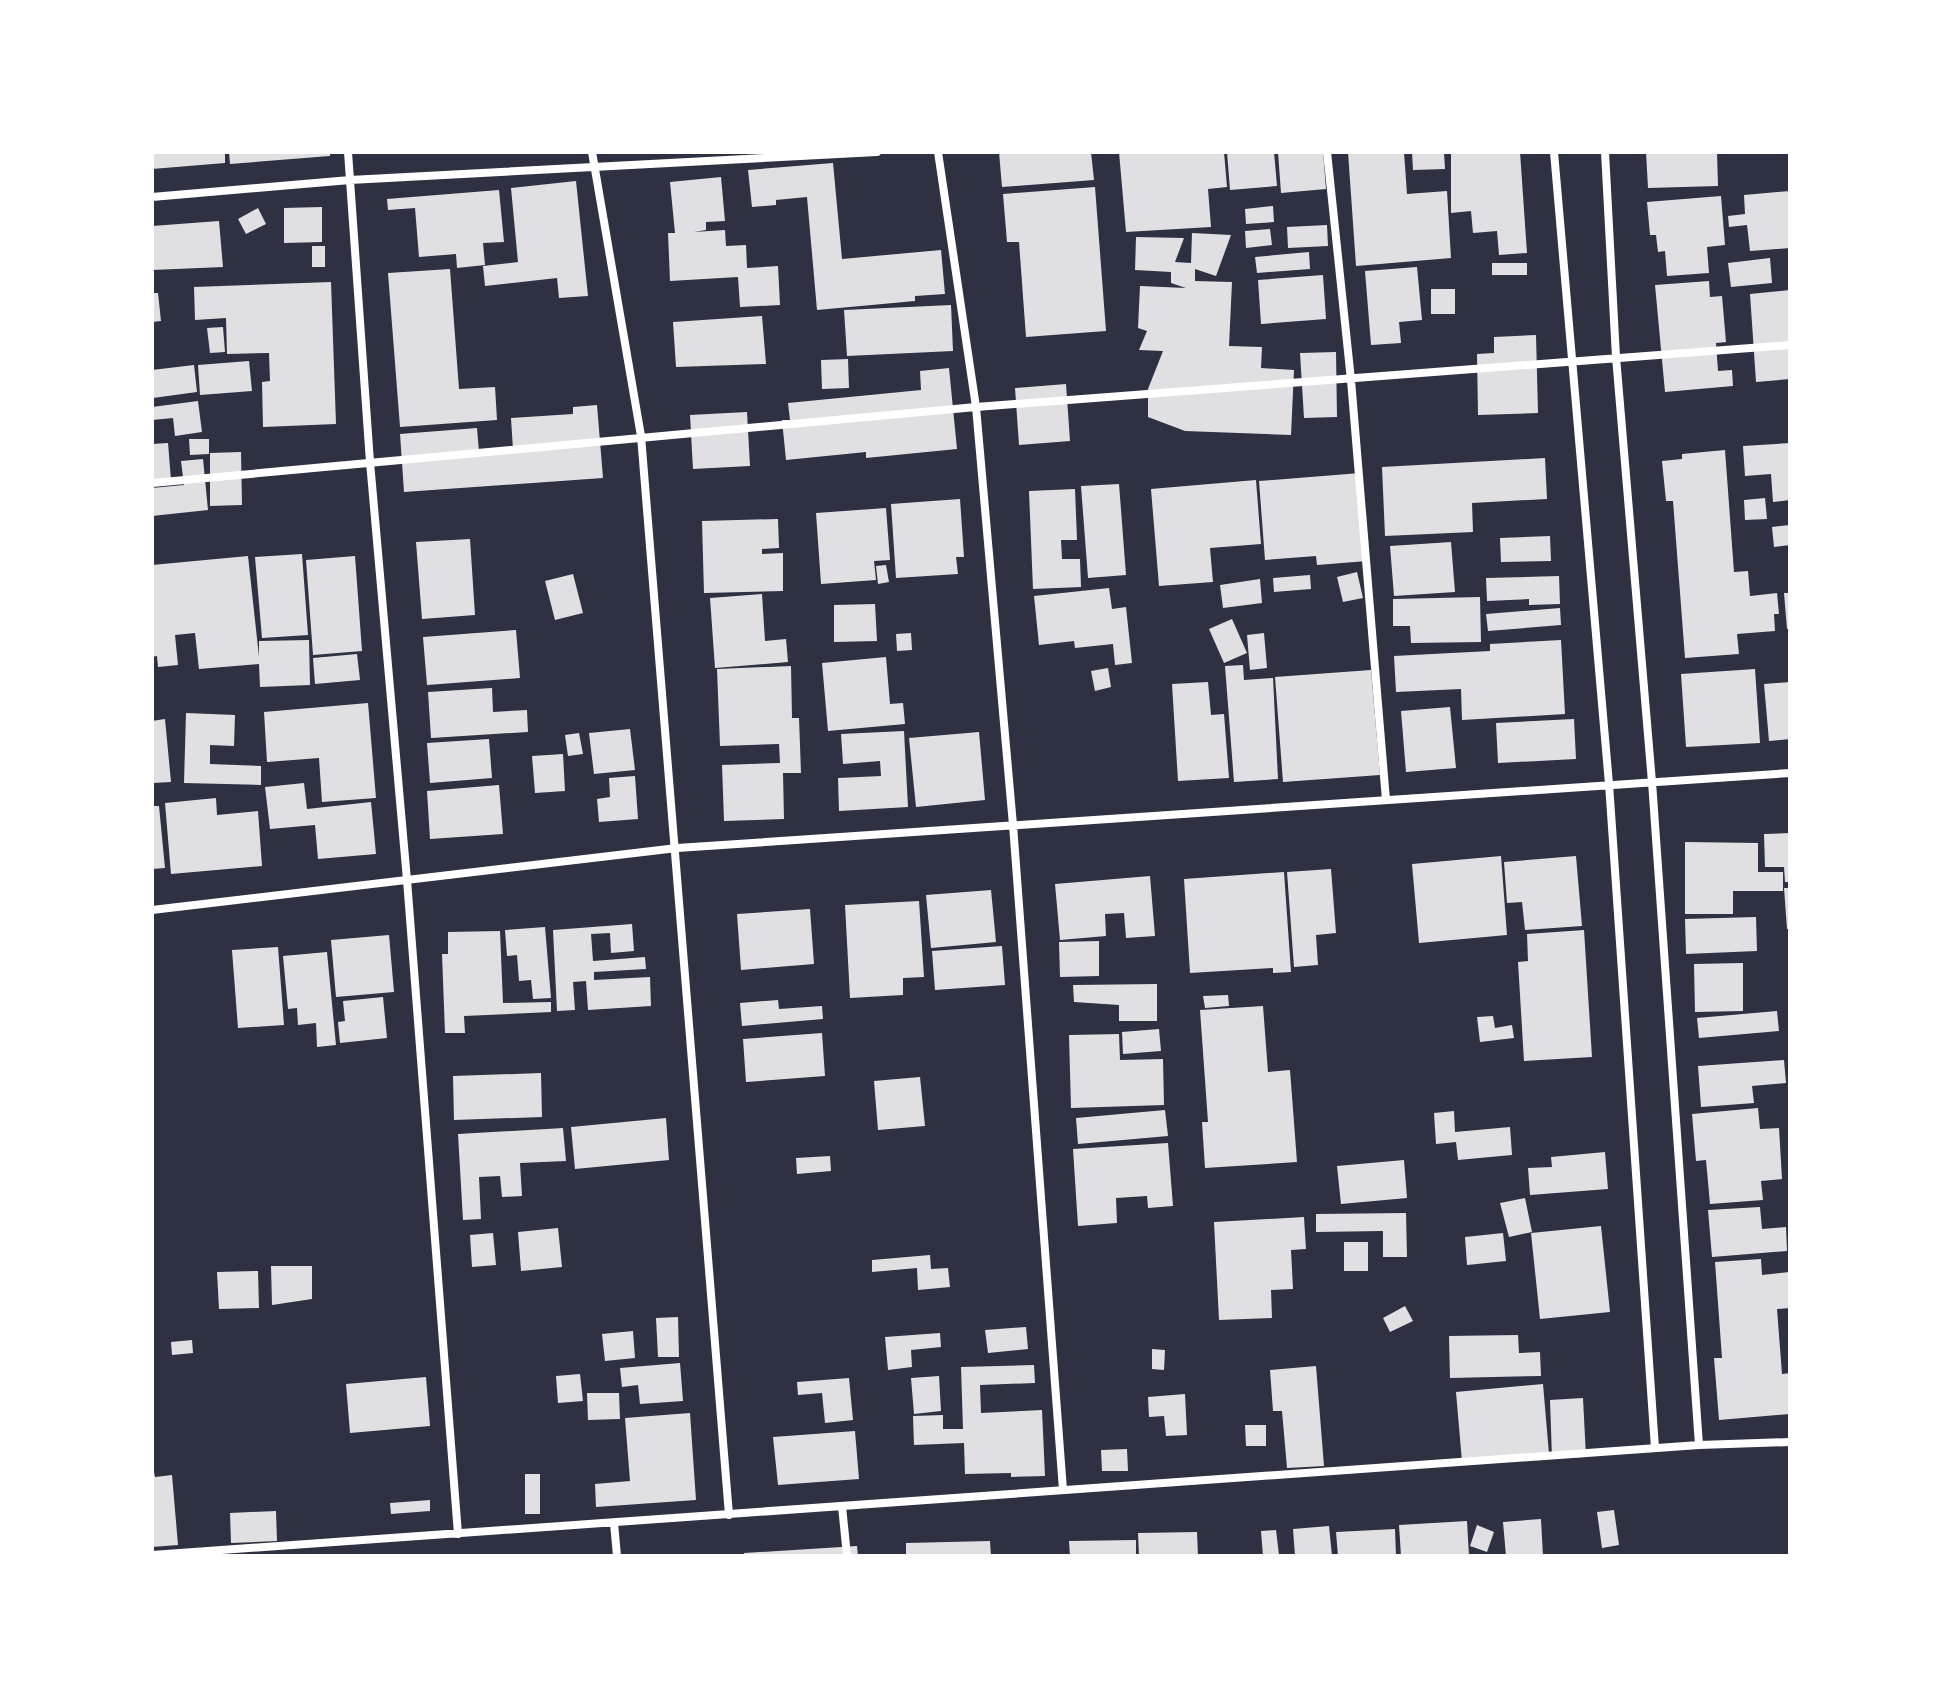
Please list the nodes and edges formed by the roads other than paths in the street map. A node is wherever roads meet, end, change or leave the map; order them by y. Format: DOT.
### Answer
graph roads {
  1 [pos="348,152"];
  2 [pos="592,152"];
  3 [pos="877,152"];
  4 [pos="938,152"];
  5 [pos="1327,152"];
  6 [pos="1554,152"];
  7 [pos="1605,152"];
  8 [pos="593,168"];
  9 [pos="350,180"];
  10 [pos="152,197"];
  11 [pos="1790,345"];
  12 [pos="1616,357"];
  13 [pos="1575,361"];
  14 [pos="1351,380"];
  15 [pos="976,407"];
  16 [pos="641,436"];
  17 [pos="370,462"];
  18 [pos="152,483"];
  19 [pos="1790,773"];
  20 [pos="1652,782"];
  21 [pos="1609,784"];
  22 [pos="1386,800"];
  23 [pos="1013,825"];
  24 [pos="677,848"];
  25 [pos="407,880"];
  26 [pos="152,910"];
  27 [pos="1790,1442"];
  28 [pos="1699,1445"];
  29 [pos="1655,1448"];
  30 [pos="1063,1490"];
  31 [pos="842,1506"];
  32 [pos="729,1515"];
  33 [pos="614,1523"];
  34 [pos="458,1534"];
  35 [pos="152,1555"];
  36 [pos="617,1556"];
  37 [pos="847,1556"];
  1 -- 9 [label="street"];
  2 -- 8 [label="street"];
  3 -- 8 [label="street"];
  4 -- 15 [label="street"];
  5 -- 14 [label="street"];
  6 -- 13 [label="street"];
  7 -- 12 [label="street"];
  8 -- 9 [label="street"];
  8 -- 16 [label="street"];
  9 -- 10 [label="street"];
  9 -- 17 [label="street"];
  11 -- 12 [label="street"];
  12 -- 13 [label="street"];
  12 -- 20 [label="street"];
  13 -- 14 [label="street"];
  13 -- 21 [label="street"];
  14 -- 15 [label="street"];
  14 -- 22 [label="street"];
  15 -- 16 [label="street"];
  15 -- 23 [label="street"];
  16 -- 17 [label="street"];
  16 -- 24 [label="street"];
  17 -- 18 [label="street"];
  17 -- 25 [label="street"];
  19 -- 20 [label="street"];
  20 -- 21 [label="street"];
  20 -- 28 [label="street"];
  21 -- 22 [label="street"];
  21 -- 29 [label="street"];
  22 -- 23 [label="street"];
  23 -- 24 [label="street"];
  23 -- 30 [label="street"];
  24 -- 25 [label="street"];
  24 -- 32 [label="street"];
  25 -- 26 [label="street"];
  25 -- 34 [label="street"];
  27 -- 28 [label="street"];
  28 -- 29 [label="street"];
  29 -- 30 [label="street"];
  30 -- 31 [label="street"];
  31 -- 32 [label="street"];
  31 -- 37 [label="street"];
  32 -- 33 [label="street"];
  33 -- 34 [label="street"];
  33 -- 36 [label="street"];
  34 -- 35 [label="street"];
}
